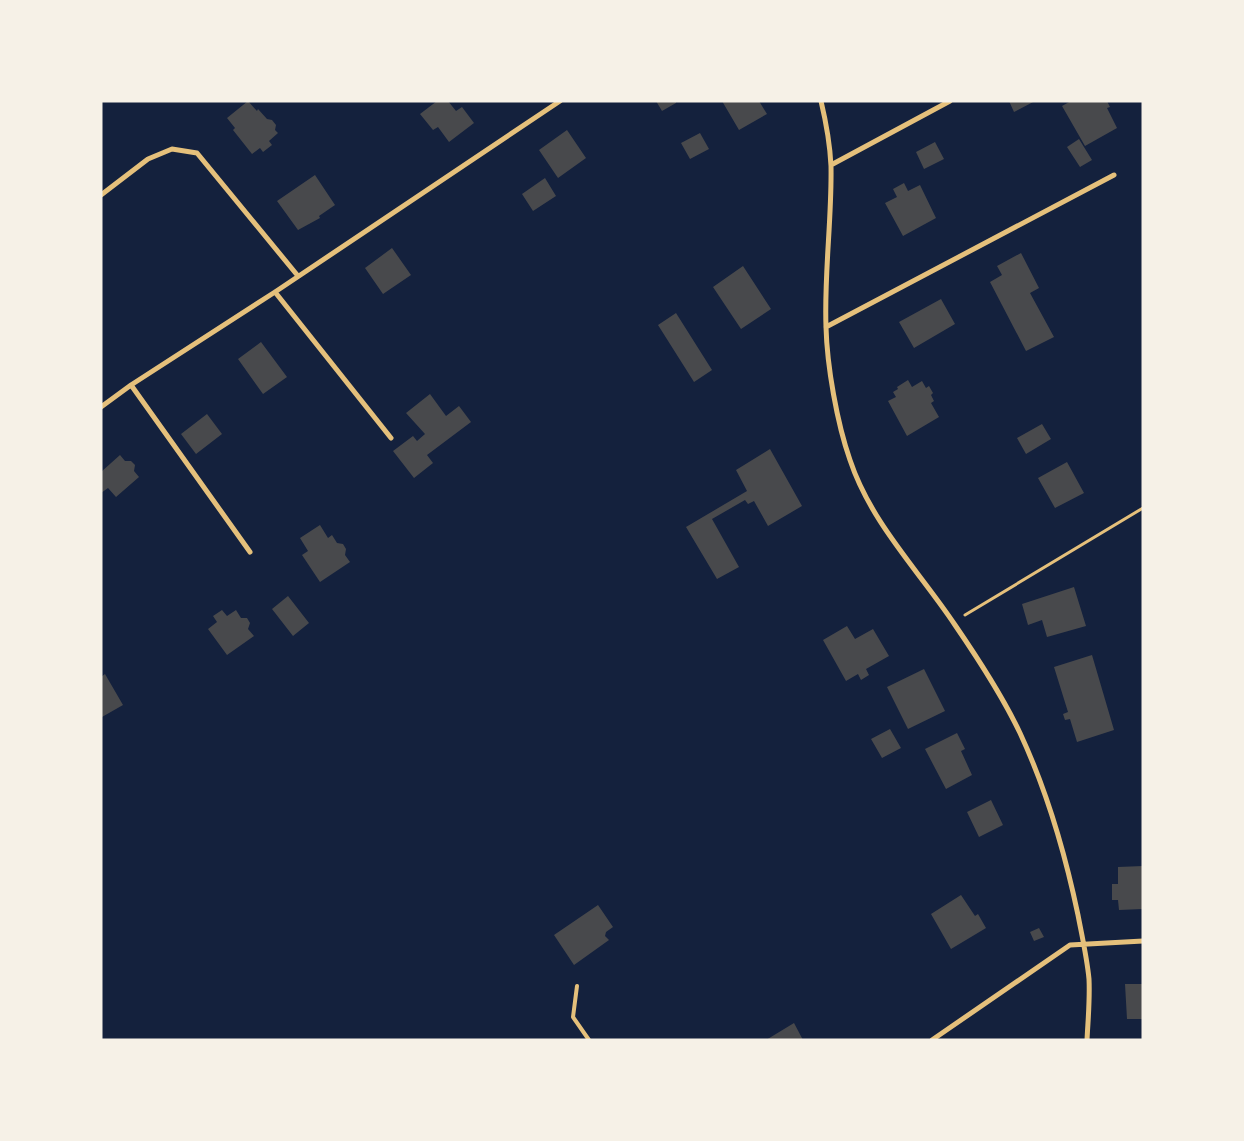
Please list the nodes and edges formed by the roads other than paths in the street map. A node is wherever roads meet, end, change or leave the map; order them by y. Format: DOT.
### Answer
graph roads {
  1 [pos="560,101"];
  2 [pos="821,101"];
  3 [pos="950,101"];
  4 [pos="831,165"];
  5 [pos="1114,175"];
  6 [pos="101,195"];
  7 [pos="298,276"];
  8 [pos="275,292"];
  9 [pos="826,327"];
  10 [pos="131,385"];
  11 [pos="101,407"];
  12 [pos="390,438"];
  13 [pos="250,552"];
  14 [pos="1143,942"];
  15 [pos="1083,944"];
  16 [pos="577,986"];
  17 [pos="590,1040"];
  18 [pos="932,1040"];
  19 [pos="1087,1040"];
  1 -- 7 [label="street"];
  2 -- 4 [label="street"];
  3 -- 4 [label="street"];
  4 -- 9 [label="street"];
  5 -- 9 [label="street"];
  6 -- 7 [label="street"];
  7 -- 8 [label="street"];
  8 -- 10 [label="street"];
  8 -- 12 [label="street"];
  9 -- 15 [label="street"];
  10 -- 11 [label="street"];
  10 -- 13 [label="street"];
  14 -- 15 [label="street"];
  15 -- 18 [label="street"];
  15 -- 19 [label="street"];
  16 -- 17 [label="lane"];
}
